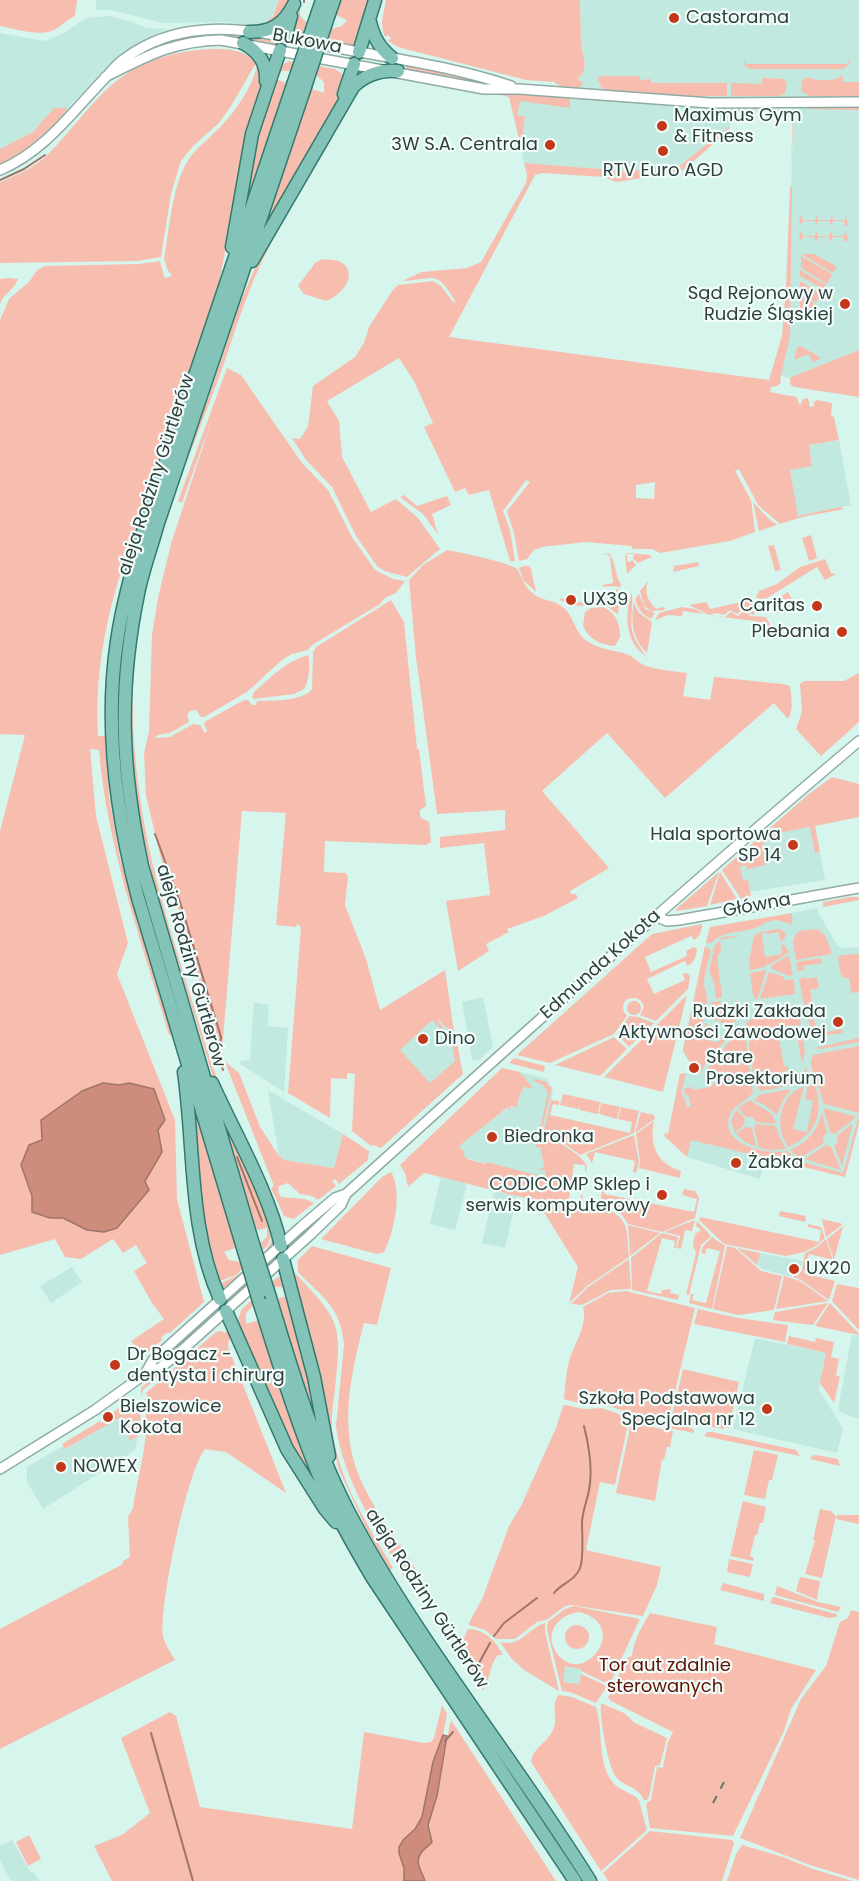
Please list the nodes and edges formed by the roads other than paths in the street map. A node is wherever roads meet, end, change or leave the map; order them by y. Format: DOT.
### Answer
graph roads {
  1 [pos="334,0"];
  2 [pos="375,0"];
  3 [pos="295,2"];
  4 [pos="323,8"];
  5 [pos="370,22"];
  6 [pos="246,37"];
  7 [pos="285,38"];
  8 [pos="280,50"];
  9 [pos="356,58"];
  10 [pos="392,58"];
  11 [pos="398,72"];
  12 [pos="266,88"];
  13 [pos="519,88"];
  14 [pos="859,102"];
  15 [pos="336,115"];
  16 [pos="0,170"];
  17 [pos="232,286"];
  18 [pos="859,741"];
  19 [pos="859,888"];
  20 [pos="655,916"];
  21 [pos="178,1032"];
  22 [pos="193,1041"];
  23 [pos="346,1194"];
  24 [pos="281,1246"];
  25 [pos="248,1248"];
  26 [pos="283,1259"];
  27 [pos="223,1305"];
  28 [pos="0,1469"];
  29 [pos="336,1486"];
  30 [pos="350,1540"];
  31 [pos="575,1881"];
  32 [pos="590,1881"];
  1 -- 4 [label="main road, aleja Rodziny Gürtlerów"];
  2 -- 5 [label="main road"];
  3 -- 6 [label="main road"];
  3 -- 7 [label="main road"];
  4 -- 17 [label="main road, aleja Rodziny Gürtlerów, bridge"];
  5 -- 9 [label="main road"];
  5 -- 10 [label="main road"];
  6 -- 7 [label="street, Bukowa"];
  6 -- 8 [label="street, Bukowa"];
  6 -- 12 [label="main road"];
  6 -- 16 [label="street, Bukowa"];
  7 -- 8 [label="street"];
  7 -- 9 [label="street, Bukowa"];
  8 -- 9 [label="street, Bukowa"];
  8 -- 12 [label="main road"];
  9 -- 10 [label="street, Bukowa"];
  9 -- 11 [label="street, Bukowa"];
  9 -- 15 [label="main road"];
  10 -- 13 [label="street, Bukowa"];
  11 -- 13 [label="street, Bukowa"];
  11 -- 15 [label="main road"];
  12 -- 17 [label="main road"];
  13 -- 14 [label="street, Bukowa"];
  15 -- 17 [label="main road"];
  17 -- 21 [label="main road, aleja Rodziny Gürtlerów"];
  17 -- 22 [label="main road, aleja Rodziny Gürtlerów"];
  18 -- 20 [label="street, Edmunda Kokota"];
  19 -- 20 [label="street, Główna"];
  20 -- 23 [label="street, Edmunda Kokota"];
  21 -- 25 [label="main road, aleja Rodziny Gürtlerów"];
  21 -- 27 [label="main road"];
  22 -- 24 [label="main road"];
  22 -- 25 [label="main road, aleja Rodziny Gürtlerów"];
  23 -- 24 [label="street, Edmunda Kokota"];
  23 -- 26 [label="street, Edmunda Kokota"];
  24 -- 26 [label="street"];
  24 -- 27 [label="street, Edmunda Kokota"];
  25 -- 29 [label="main road, aleja Rodziny Gürtlerów, bridge"];
  25 -- 30 [label="main road, aleja Rodziny Gürtlerów, bridge"];
  26 -- 27 [label="street, Edmunda Kokota"];
  26 -- 29 [label="main road"];
  27 -- 28 [label="street, Edmunda Kokota"];
  27 -- 30 [label="main road"];
  29 -- 32 [label="main road, aleja Rodziny Gürtlerów"];
  30 -- 31 [label="main road, aleja Rodziny Gürtlerów"];
}
